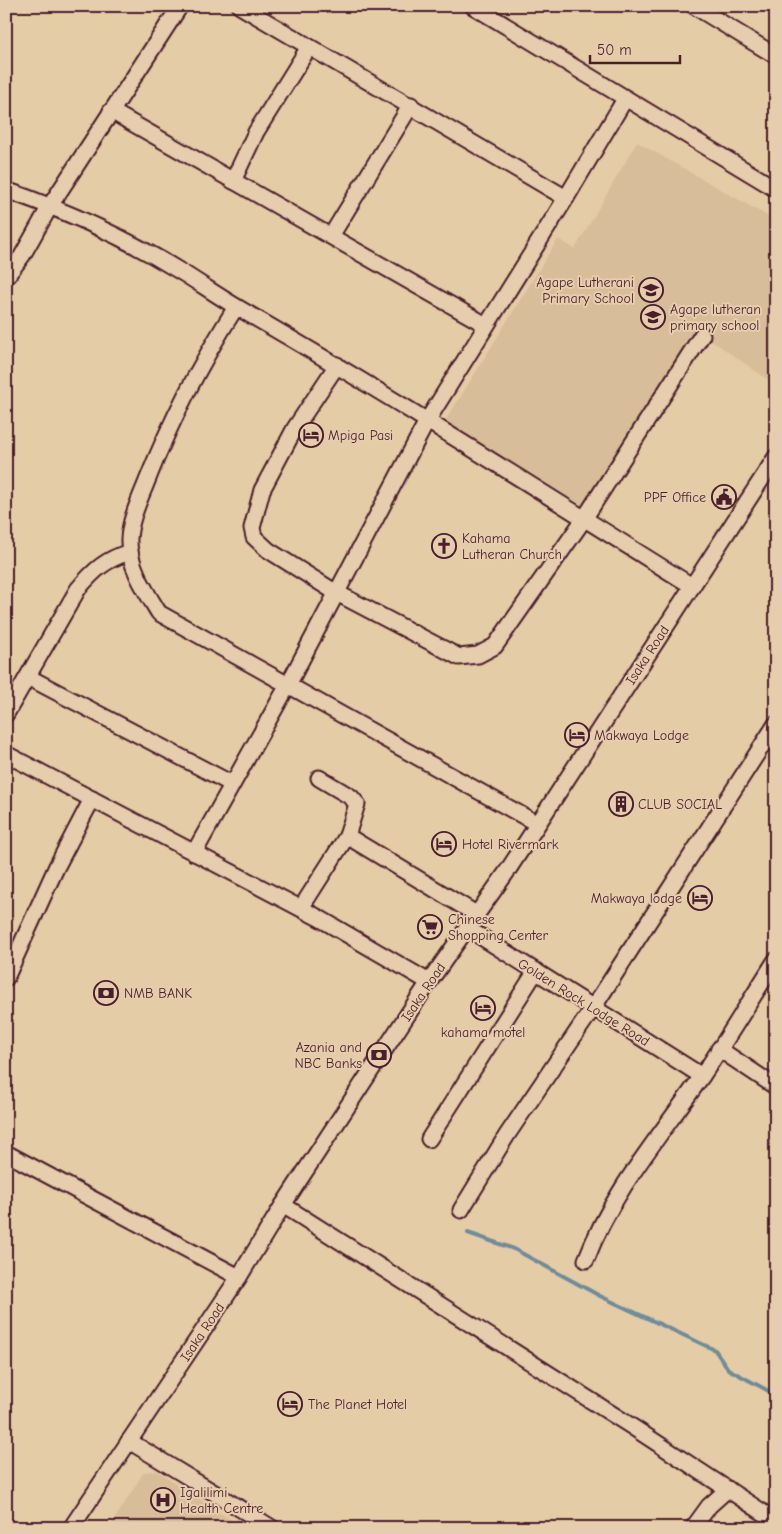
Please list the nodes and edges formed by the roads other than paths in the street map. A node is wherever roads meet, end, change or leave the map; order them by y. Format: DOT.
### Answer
graph roads {
  1 [pos="180,6"];
  2 [pos="240,6"];
  3 [pos="473,6"];
  4 [pos="694,6"];
  5 [pos="310,47"];
  6 [pos="776,56"];
  7 [pos="625,99"];
  8 [pos="411,105"];
  9 [pos="112,111"];
  10 [pos="232,181"];
  11 [pos="776,189"];
  12 [pos="6,190"];
  13 [pos="566,198"];
  14 [pos="50,206"];
  15 [pos="331,236"];
  16 [pos="6,278"];
  17 [pos="236,307"];
  18 [pos="486,325"];
  19 [pos="702,335"];
  20 [pos="337,365"];
  21 [pos="427,421"];
  22 [pos="776,457"];
  23 [pos="584,518"];
  24 [pos="130,552"];
  25 [pos="692,586"];
  26 [pos="335,592"];
  27 [pos="28,677"];
  28 [pos="288,685"];
  29 [pos="6,714"];
  30 [pos="776,724"];
  31 [pos="6,754"];
  32 [pos="319,778"];
  33 [pos="232,784"];
  34 [pos="92,799"];
  35 [pos="536,823"];
  36 [pos="347,836"];
  37 [pos="194,853"];
  38 [pos="301,908"];
  39 [pos="476,914"];
  40 [pos="467,928"];
  41 [pos="776,960"];
  42 [pos="536,971"];
  43 [pos="6,978"];
  44 [pos="428,982"];
  45 [pos="593,1008"];
  46 [pos="719,1049"];
  47 [pos="702,1076"];
  48 [pos="776,1087"];
  49 [pos="429,1139"];
  50 [pos="6,1153"];
  51 [pos="283,1205"];
  52 [pos="461,1210"];
  53 [pos="586,1260"];
  54 [pos="239,1277"];
  55 [pos="129,1441"];
  56 [pos="728,1489"];
  57 [pos="776,1521"];
  58 [pos="70,1528"];
  59 [pos="272,1528"];
  60 [pos="694,1528"];
  1 -- 9 [label="street"];
  2 -- 5 [label="street"];
  3 -- 7 [label="street"];
  4 -- 6 [label="street"];
  5 -- 8 [label="street"];
  5 -- 10 [label="street"];
  7 -- 11 [label="street"];
  7 -- 13 [label="street"];
  8 -- 13 [label="street"];
  8 -- 15 [label="street"];
  9 -- 10 [label="street"];
  9 -- 14 [label="street"];
  10 -- 15 [label="street"];
  12 -- 14 [label="street"];
  13 -- 18 [label="street"];
  14 -- 16 [label="street"];
  14 -- 17 [label="street"];
  15 -- 18 [label="street"];
  17 -- 20 [label="street"];
  17 -- 24 [label="street"];
  18 -- 21 [label="street"];
  19 -- 23 [label="street"];
  20 -- 21 [label="street"];
  20 -- 26 [label="street"];
  21 -- 23 [label="street"];
  21 -- 26 [label="street"];
  22 -- 25 [label="street, Isaka Road"];
  23 -- 25 [label="street"];
  23 -- 26 [label="street"];
  24 -- 27 [label="street"];
  24 -- 28 [label="street"];
  25 -- 35 [label="street, Isaka Road"];
  26 -- 28 [label="street"];
  27 -- 29 [label="street"];
  27 -- 33 [label="street"];
  28 -- 33 [label="street"];
  28 -- 35 [label="street"];
  30 -- 45 [label="street"];
  31 -- 34 [label="street"];
  32 -- 36 [label="street"];
  33 -- 37 [label="street"];
  34 -- 37 [label="street"];
  34 -- 43 [label="street"];
  35 -- 39 [label="street, Isaka Road"];
  36 -- 38 [label="street"];
  36 -- 39 [label="street"];
  37 -- 38 [label="street"];
  38 -- 44 [label="street"];
  39 -- 40 [label="street, Isaka Road"];
  40 -- 42 [label="street, Golden Rock Lodge Road"];
  40 -- 44 [label="street, Isaka Road"];
  41 -- 46 [label="street"];
  42 -- 45 [label="street, Golden Rock Lodge Road"];
  42 -- 49 [label="street"];
  44 -- 51 [label="street, Isaka Road"];
  45 -- 47 [label="street, Golden Rock Lodge Road"];
  45 -- 52 [label="street"];
  46 -- 47 [label="street"];
  46 -- 48 [label="street"];
  47 -- 53 [label="street"];
  50 -- 54 [label="street"];
  51 -- 54 [label="street, Isaka Road"];
  51 -- 56 [label="street"];
  54 -- 55 [label="street, Isaka Road"];
  55 -- 58 [label="street, Isaka Road"];
  55 -- 59 [label="street"];
  56 -- 57 [label="street"];
  56 -- 60 [label="street"];
}
